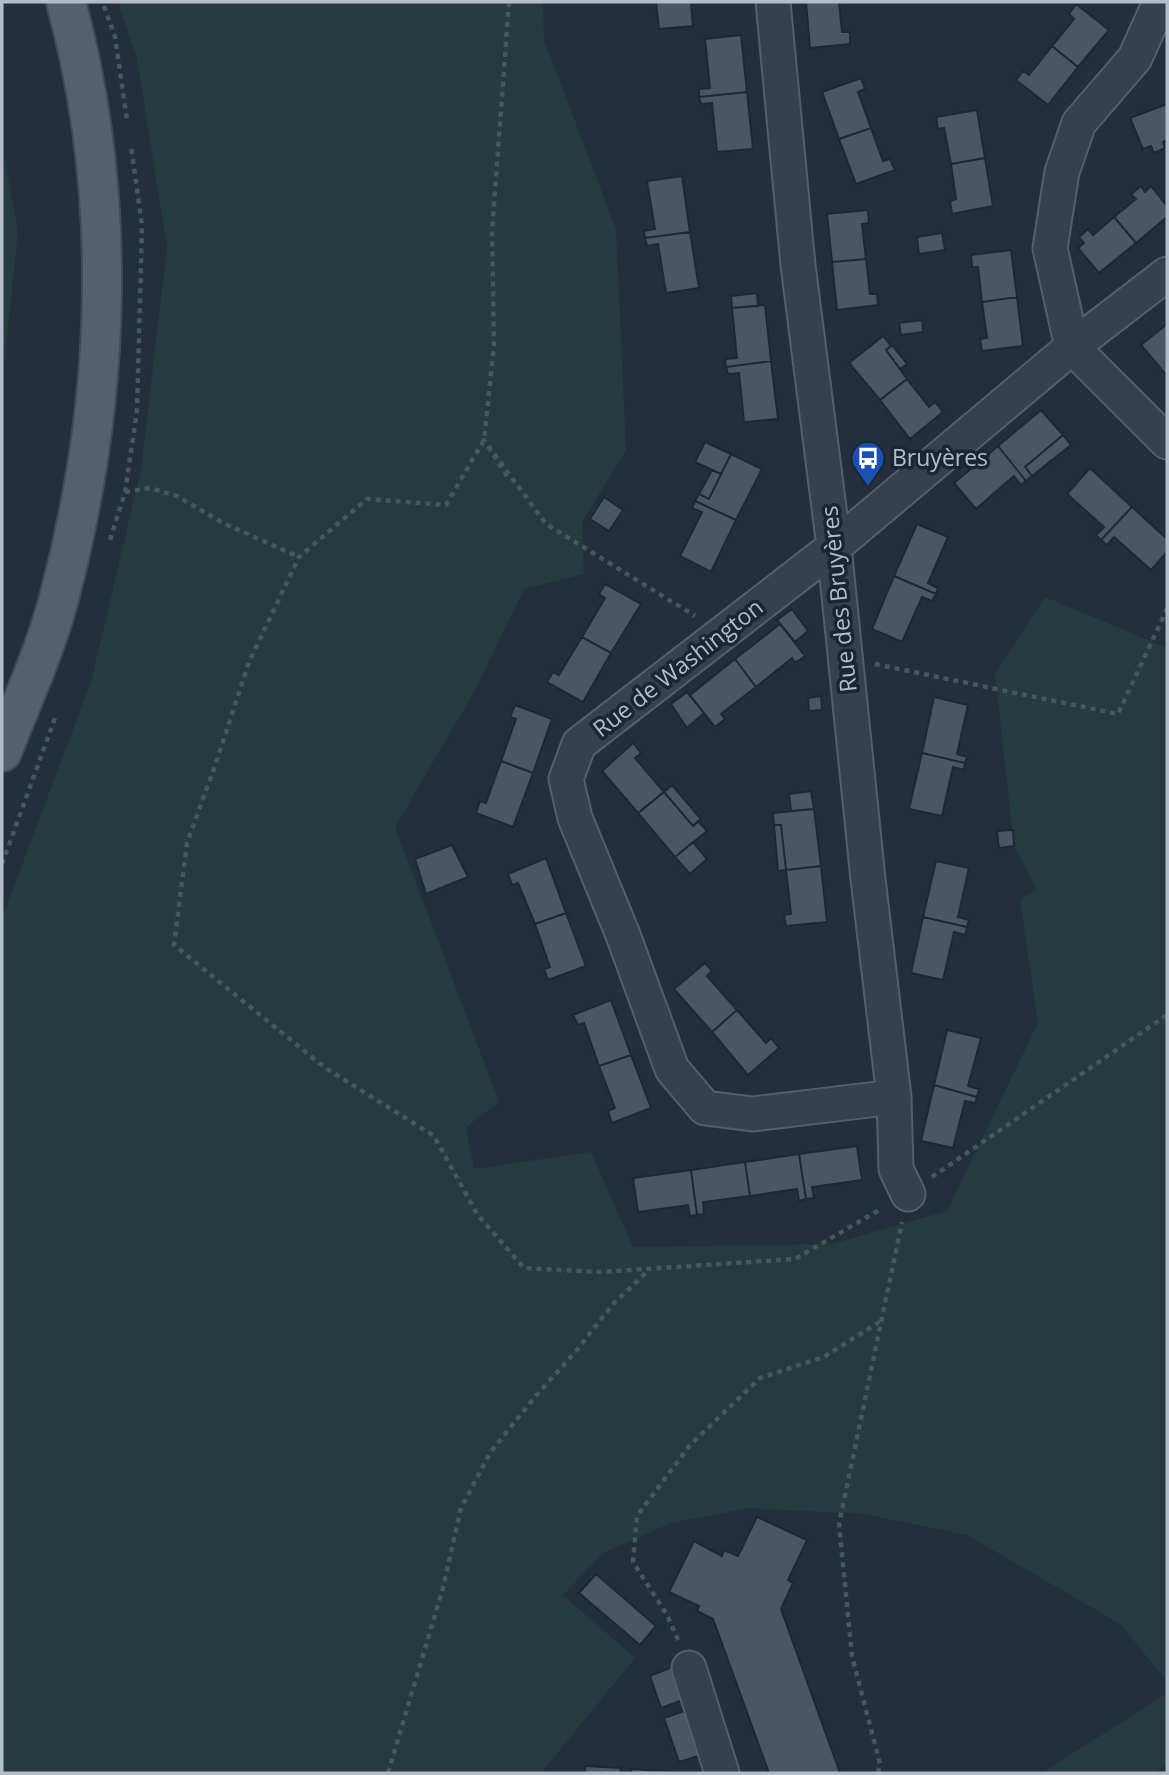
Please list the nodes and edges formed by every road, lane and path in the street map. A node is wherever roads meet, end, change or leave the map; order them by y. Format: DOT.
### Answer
graph roads {
  1 [pos="66,2"];
  2 [pos="509,2"];
  3 [pos="773,2"];
  4 [pos="1160,2"];
  5 [pos="1167,274"];
  6 [pos="1072,347"];
  7 [pos="484,440"];
  8 [pos="1167,442"];
  9 [pos="507,476"];
  10 [pos="125,492"];
  11 [pos="834,547"];
  12 [pos="299,556"];
  13 [pos="1167,610"];
  14 [pos="723,633"];
  15 [pos="846,658"];
  16 [pos="2,751"];
  17 [pos="1167,1015"];
  18 [pos="894,1097"];
  19 [pos="908,1194"];
  20 [pos="651,1269"];
  21 [pos="881,1321"];
  22 [pos="690,1668"];
  23 [pos="388,1773"];
  24 [pos="722,1773"];
  25 [pos="878,1773"];
  1 -- 16 [label="main road"];
  2 -- 7 [label="path"];
  3 -- 11 [label="street, Rue des Bruyères"];
  4 -- 6 [label="street"];
  5 -- 6 [label="street, Rue de Washington"];
  6 -- 8 [label="street"];
  6 -- 11 [label="street, Rue de Washington"];
  7 -- 9 [label="path"];
  7 -- 12 [label="path"];
  7 -- 14 [label="path"];
  10 -- 12 [label="path"];
  11 -- 14 [label="street, Rue de Washington"];
  11 -- 15 [label="street, Rue des Bruyères"];
  12 -- 20 [label="path"];
  13 -- 15 [label="path"];
  14 -- 18 [label="street, Rue de Washington"];
  15 -- 18 [label="street, Rue des Bruyères"];
  17 -- 19 [label="path"];
  18 -- 19 [label="street, Rue des Bruyères"];
  19 -- 20 [label="path"];
  19 -- 21 [label="path"];
  20 -- 23 [label="path"];
  21 -- 22 [label="path"];
  21 -- 25 [label="path"];
  22 -- 24 [label="street"];
}
